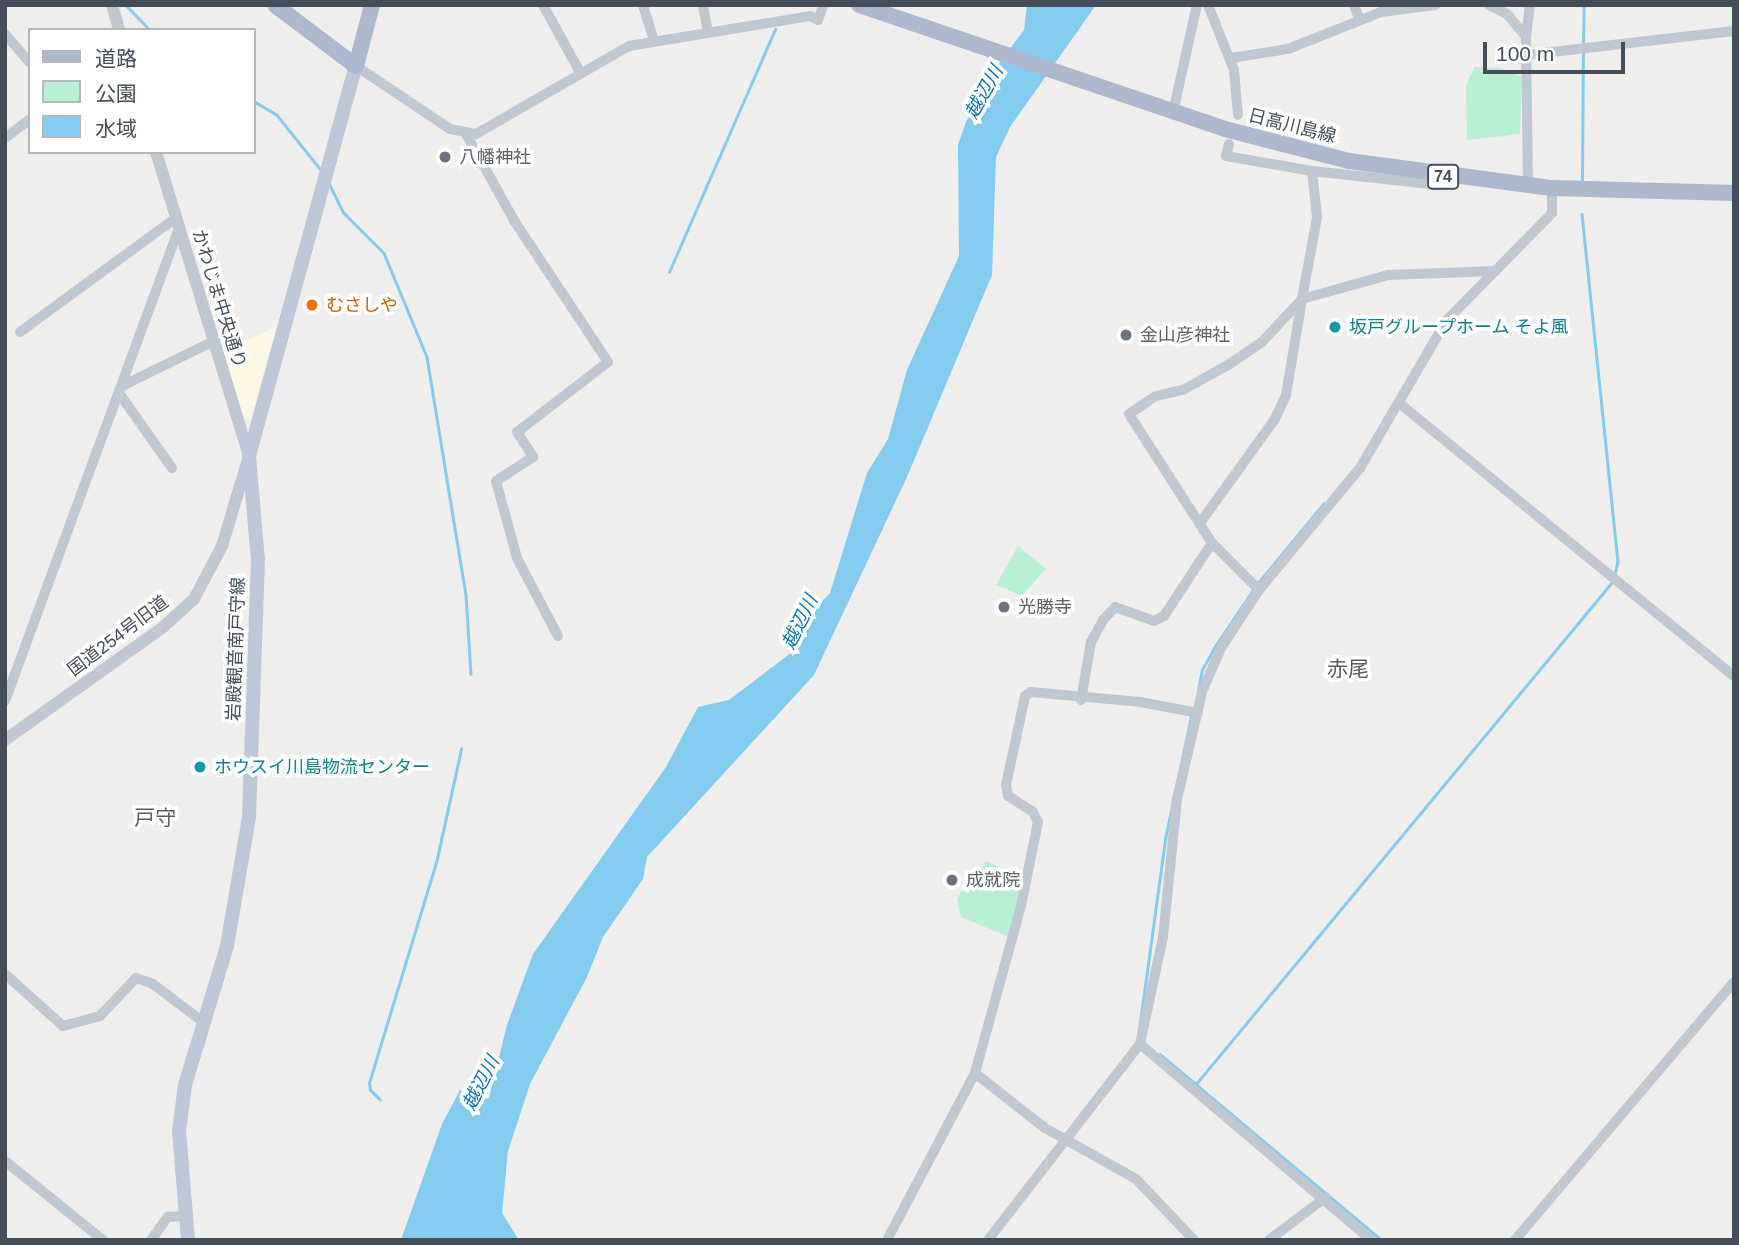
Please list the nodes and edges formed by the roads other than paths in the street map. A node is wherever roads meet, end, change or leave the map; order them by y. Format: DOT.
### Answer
graph roads {
  1 [pos="112,5"];
  2 [pos="275,5"];
  3 [pos="372,5"];
  4 [pos="543,5"];
  5 [pos="643,5"];
  6 [pos="703,5"];
  7 [pos="1197,5"];
  8 [pos="1208,5"];
  9 [pos="1354,5"];
  10 [pos="1436,5"];
  11 [pos="1489,5"];
  12 [pos="1530,5"];
  13 [pos="823,6"];
  14 [pos="863,7"];
  15 [pos="1359,18"];
  16 [pos="118,28"];
  17 [pos="1734,31"];
  18 [pos="708,33"];
  19 [pos="5,34"];
  20 [pos="1526,37"];
  21 [pos="654,40"];
  22 [pos="1526,55"];
  23 [pos="1231,58"];
  24 [pos="28,61"];
  25 [pos="356,66"];
  26 [pos="580,72"];
  27 [pos="1167,110"];
  28 [pos="1238,116"];
  29 [pos="28,121"];
  30 [pos="466,134"];
  31 [pos="5,138"];
  32 [pos="1229,144"];
  33 [pos="157,154"];
  34 [pos="1312,171"];
  35 [pos="1454,178"];
  36 [pos="1528,186"];
  37 [pos="1552,188"];
  38 [pos="1734,193"];
  39 [pos="177,223"];
  40 [pos="1496,271"];
  41 [pos="1302,299"];
  42 [pos="20,332"];
  43 [pos="214,341"];
  44 [pos="121,389"];
  45 [pos="1399,403"];
  46 [pos="249,456"];
  47 [pos="172,468"];
  48 [pos="1200,523"];
  49 [pos="1212,543"];
  50 [pos="1259,590"];
  51 [pos="558,636"];
  52 [pos="1734,676"];
  53 [pos="1081,699"];
  54 [pos="5,701"];
  55 [pos="1194,712"];
  56 [pos="5,740"];
  57 [pos="5,974"];
  58 [pos="1734,982"];
  59 [pos="203,1022"];
  60 [pos="1140,1044"];
  61 [pos="975,1073"];
  62 [pos="1066,1141"];
  63 [pos="5,1161"];
  64 [pos="1326,1197"];
  65 [pos="185,1216"];
  66 [pos="103,1240"];
  67 [pos="151,1240"];
  68 [pos="188,1240"];
  69 [pos="887,1240"];
  70 [pos="988,1240"];
  71 [pos="1194,1240"];
  72 [pos="1269,1240"];
  73 [pos="1371,1240"];
  74 [pos="1515,1240"];
  1 -- 16 [label="street"];
  2 -- 25 [label="main road"];
  3 -- 25 [label="main road"];
  4 -- 26 [label="street"];
  5 -- 21 [label="street"];
  6 -- 18 [label="street"];
  7 -- 27 [label="street"];
  8 -- 23 [label="street"];
  9 -- 15 [label="street"];
  10 -- 15 [label="street"];
  11 -- 20 [label="street"];
  12 -- 20 [label="street"];
  13 -- 18 [label="street"];
  14 -- 27 [label="main road, 日高川島線 / 74"];
  15 -- 23 [label="street"];
  17 -- 22 [label="street"];
  18 -- 21 [label="street"];
  19 -- 24 [label="street"];
  20 -- 22 [label="street"];
  21 -- 26 [label="street"];
  22 -- 36 [label="street"];
  23 -- 28 [label="street"];
  25 -- 30 [label="street"];
  25 -- 46 [label="main road, 岩殿観音南戸守線"];
  26 -- 30 [label="street"];
  27 -- 35 [label="main road, 日高川島線 / 74"];
  29 -- 31 [label="street"];
  30 -- 51 [label="street"];
  32 -- 34 [label="street"];
  33 -- 39 [label="street, かわじま中央通り"];
  34 -- 35 [label="street"];
  34 -- 41 [label="street"];
  35 -- 36 [label="main road, 日高川島線 / 74"];
  36 -- 37 [label="main road, 日高川島線 / 74"];
  37 -- 38 [label="main road, 日高川島線 / 74"];
  37 -- 40 [label="street"];
  39 -- 42 [label="street"];
  39 -- 43 [label="street, かわじま中央通り"];
  39 -- 44 [label="street"];
  40 -- 41 [label="street"];
  40 -- 45 [label="street"];
  41 -- 48 [label="street"];
  41 -- 48 [label="street"];
  43 -- 44 [label="street"];
  43 -- 46 [label="street, かわじま中央通り"];
  44 -- 47 [label="street"];
  44 -- 54 [label="street"];
  45 -- 50 [label="street"];
  45 -- 52 [label="street"];
  46 -- 56 [label="street, 国道254号旧道"];
  46 -- 59 [label="main road, 岩殿観音南戸守線"];
  48 -- 49 [label="street"];
  49 -- 50 [label="street"];
  49 -- 53 [label="street"];
  50 -- 55 [label="street"];
  53 -- 55 [label="street"];
  53 -- 61 [label="street"];
  55 -- 60 [label="street"];
  57 -- 59 [label="street"];
  58 -- 74 [label="street"];
  59 -- 65 [label="main road, 岩殿観音南戸守線"];
  60 -- 62 [label="street"];
  60 -- 64 [label="street"];
  61 -- 62 [label="street"];
  61 -- 69 [label="street"];
  62 -- 70 [label="street"];
  62 -- 71 [label="street"];
  63 -- 66 [label="street"];
  64 -- 72 [label="street"];
  64 -- 73 [label="street"];
  65 -- 67 [label="street"];
  65 -- 68 [label="main road, 岩殿観音南戸守線"];
}
